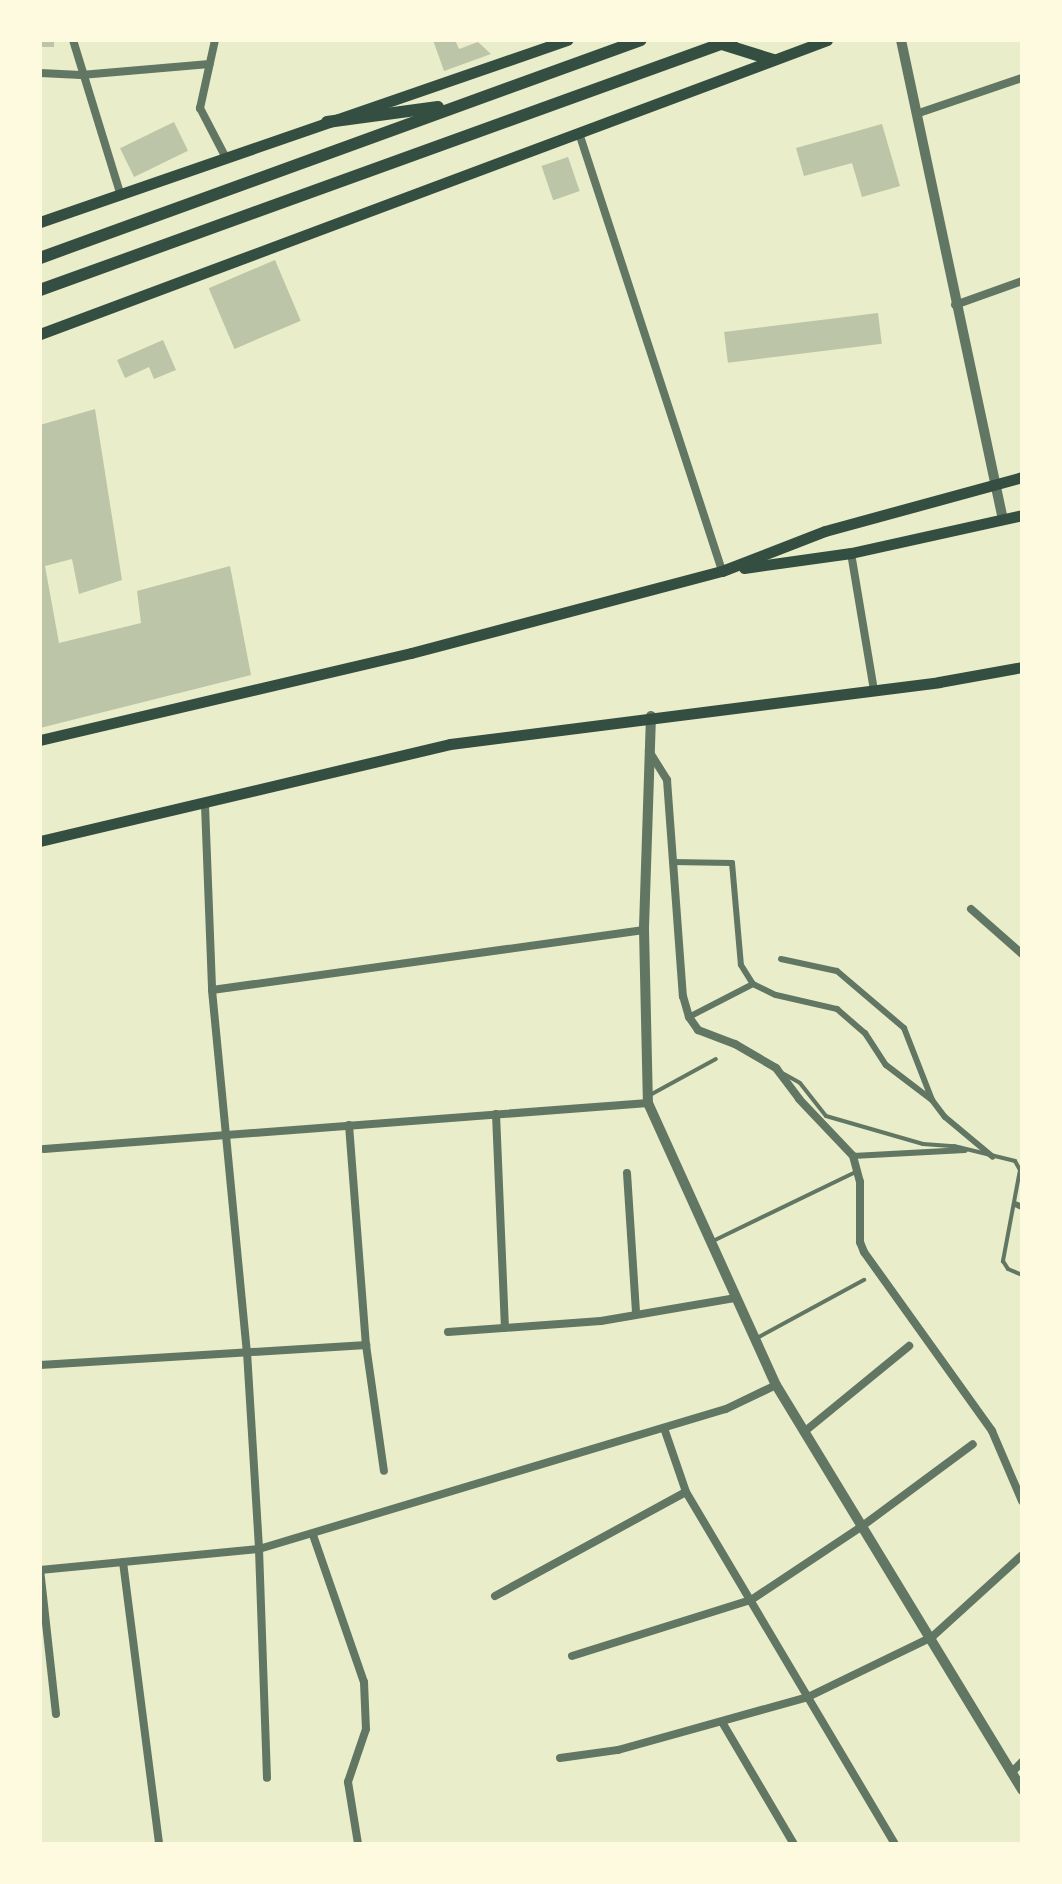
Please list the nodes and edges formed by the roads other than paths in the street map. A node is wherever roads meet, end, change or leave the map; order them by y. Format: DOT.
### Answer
graph roads {
  1 [pos="73,40"];
  2 [pos="215,40"];
  3 [pos="567,40"];
  4 [pos="641,40"];
  5 [pos="827,40"];
  6 [pos="901,40"];
  7 [pos="727,42"];
  8 [pos="773,60"];
  9 [pos="210,64"];
  10 [pos="40,73"];
  11 [pos="81,75"];
  12 [pos="1022,78"];
  13 [pos="473,101"];
  14 [pos="916,114"];
  15 [pos="327,122"];
  16 [pos="579,133"];
  17 [pos="225,156"];
  18 [pos="120,193"];
  19 [pos="40,222"];
  20 [pos="40,258"];
  21 [pos="1022,281"];
  22 [pos="40,290"];
  23 [pos="955,305"];
  24 [pos="40,334"];
  25 [pos="1022,477"];
  26 [pos="996,485"];
  27 [pos="1022,515"];
  28 [pos="1003,518"];
  29 [pos="851,553"];
  30 [pos="722,571"];
  31 [pos="1022,667"];
  32 [pos="874,690"];
  33 [pos="651,716"];
  34 [pos="40,740"];
  35 [pos="649,750"];
  36 [pos="205,805"];
  37 [pos="40,841"];
  38 [pos="672,862"];
  39 [pos="971,909"];
  40 [pos="644,930"];
  41 [pos="1020,948"];
  42 [pos="781,959"];
  43 [pos="753,984"];
  44 [pos="212,990"];
  45 [pos="689,1017"];
  46 [pos="716,1059"];
  47 [pos="776,1068"];
  48 [pos="648,1099"];
  49 [pos="932,1100"];
  50 [pos="496,1114"];
  51 [pos="349,1125"];
  52 [pos="226,1134"];
  53 [pos="44,1149"];
  54 [pos="965,1150"];
  55 [pos="853,1156"];
  56 [pos="993,1157"];
  57 [pos="859,1171"];
  58 [pos="627,1173"];
  59 [pos="1018,1206"];
  60 [pos="711,1242"];
  61 [pos="1022,1275"];
  62 [pos="864,1280"];
  63 [pos="736,1298"];
  64 [pos="636,1314"];
  65 [pos="505,1328"];
  66 [pos="448,1332"];
  67 [pos="755,1339"];
  68 [pos="366,1345"];
  69 [pos="909,1346"];
  70 [pos="247,1352"];
  71 [pos="40,1365"];
  72 [pos="776,1385"];
  73 [pos="664,1428"];
  74 [pos="804,1432"];
  75 [pos="973,1444"];
  76 [pos="384,1471"];
  77 [pos="686,1492"];
  78 [pos="1022,1501"];
  79 [pos="861,1527"];
  80 [pos="313,1535"];
  81 [pos="259,1549"];
  82 [pos="1022,1555"];
  83 [pos="123,1562"];
  84 [pos="40,1570"];
  85 [pos="495,1596"];
  86 [pos="751,1600"];
  87 [pos="932,1637"];
  88 [pos="572,1656"];
  89 [pos="808,1697"];
  90 [pos="56,1714"];
  91 [pos="722,1722"];
  92 [pos="560,1758"];
  93 [pos="1022,1762"];
  94 [pos="1011,1773"];
  95 [pos="267,1778"];
  96 [pos="1022,1790"];
  97 [pos="159,1844"];
  98 [pos="358,1844"];
  99 [pos="794,1844"];
  100 [pos="895,1844"];
  1 -- 11 [label="street"];
  2 -- 9 [label="street"];
  3 -- 15 [label="main road"];
  4 -- 13 [label="highway"];
  5 -- 8 [label="main road"];
  6 -- 14 [label="street"];
  7 -- 8 [label="highway"];
  7 -- 22 [label="highway"];
  8 -- 16 [label="main road"];
  9 -- 11 [label="street"];
  9 -- 17 [label="street"];
  10 -- 11 [label="street"];
  11 -- 18 [label="street"];
  12 -- 14 [label="street"];
  13 -- 15 [label="highway"];
  13 -- 20 [label="highway"];
  14 -- 23 [label="street"];
  15 -- 17 [label="main road"];
  16 -- 24 [label="main road"];
  16 -- 30 [label="street"];
  17 -- 18 [label="main road"];
  18 -- 19 [label="main road"];
  21 -- 23 [label="street"];
  23 -- 26 [label="street"];
  25 -- 26 [label="main road"];
  26 -- 28 [label="street"];
  26 -- 30 [label="main road"];
  27 -- 28 [label="main road"];
  28 -- 29 [label="main road"];
  29 -- 30 [label="main road"];
  29 -- 32 [label="street"];
  30 -- 34 [label="main road"];
  31 -- 32 [label="main road"];
  32 -- 33 [label="main road"];
  33 -- 35 [label="street"];
  33 -- 36 [label="main road"];
  35 -- 38 [label="street"];
  35 -- 40 [label="street"];
  36 -- 37 [label="main road"];
  36 -- 44 [label="street"];
  38 -- 43 [label="street"];
  38 -- 45 [label="street"];
  39 -- 41 [label="street"];
  40 -- 44 [label="street"];
  40 -- 48 [label="street"];
  42 -- 49 [label="street"];
  43 -- 45 [label="street"];
  43 -- 49 [label="street"];
  44 -- 52 [label="street"];
  45 -- 47 [label="street"];
  46 -- 48 [label="lane"];
  47 -- 54 [label="lane"];
  47 -- 55 [label="street"];
  48 -- 50 [label="street"];
  48 -- 60 [label="street"];
  49 -- 56 [label="street"];
  50 -- 51 [label="street"];
  50 -- 65 [label="street"];
  51 -- 52 [label="street"];
  51 -- 68 [label="street"];
  52 -- 53 [label="street"];
  52 -- 70 [label="street"];
  54 -- 55 [label="street"];
  54 -- 56 [label="lane"];
  55 -- 57 [label="street"];
  56 -- 59 [label="lane"];
  57 -- 60 [label="lane"];
  57 -- 78 [label="street"];
  58 -- 64 [label="street"];
  59 -- 61 [label="lane"];
  60 -- 63 [label="street"];
  62 -- 67 [label="lane"];
  63 -- 64 [label="street"];
  63 -- 67 [label="street"];
  64 -- 65 [label="street"];
  65 -- 66 [label="street"];
  67 -- 72 [label="street"];
  68 -- 70 [label="street"];
  68 -- 76 [label="street"];
  69 -- 74 [label="street"];
  70 -- 71 [label="street"];
  70 -- 81 [label="street"];
  72 -- 73 [label="street"];
  72 -- 74 [label="street"];
  73 -- 77 [label="street"];
  73 -- 80 [label="street"];
  74 -- 79 [label="street"];
  75 -- 79 [label="street"];
  77 -- 85 [label="street"];
  77 -- 86 [label="street"];
  79 -- 86 [label="street"];
  79 -- 87 [label="street"];
  80 -- 81 [label="street"];
  80 -- 98 [label="street"];
  81 -- 83 [label="street"];
  81 -- 95 [label="street"];
  82 -- 87 [label="street"];
  83 -- 84 [label="street"];
  83 -- 97 [label="street"];
  84 -- 90 [label="street"];
  86 -- 88 [label="street"];
  86 -- 89 [label="street"];
  87 -- 89 [label="street"];
  87 -- 94 [label="street"];
  89 -- 91 [label="street"];
  89 -- 100 [label="street"];
  91 -- 92 [label="street"];
  91 -- 99 [label="street"];
  93 -- 94 [label="street"];
  94 -- 96 [label="street"];
}
